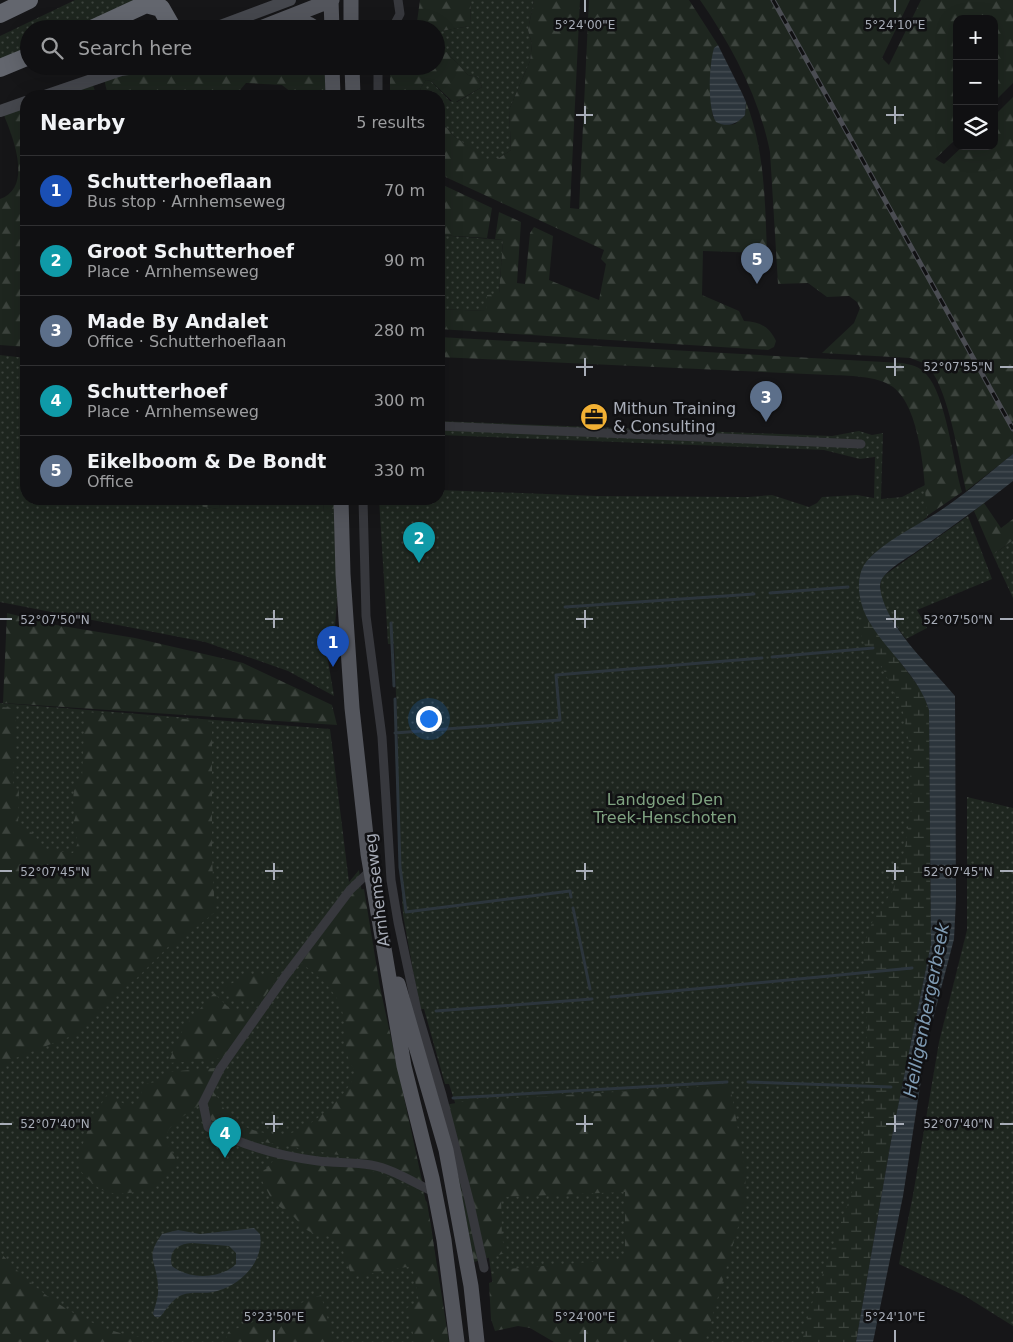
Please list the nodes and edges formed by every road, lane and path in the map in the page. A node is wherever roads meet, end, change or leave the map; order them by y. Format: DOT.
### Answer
graph roads {
  1 [pos="29,0"];
  2 [pos="290,0"];
  3 [pos="331,0"];
  4 [pos="351,0"];
  5 [pos="398,0"];
  6 [pos="0,14"];
  7 [pos="284,19"];
  8 [pos="111,20"];
  9 [pos="168,20"];
  10 [pos="236,20"];
  11 [pos="289,20"];
  12 [pos="332,20"];
  13 [pos="352,20"];
  14 [pos="397,20"];
  15 [pos="20,60"];
  16 [pos="0,68"];
  17 [pos="104,75"];
  18 [pos="332,75"];
  19 [pos="352,75"];
  20 [pos="378,75"];
  21 [pos="62,90"];
  22 [pos="333,90"];
  23 [pos="353,90"];
  24 [pos="378,90"];
  25 [pos="20,104"];
  26 [pos="0,111"];
  27 [pos="445,426"];
  28 [pos="860,444"];
  29 [pos="341,505"];
  30 [pos="363,505"];
  31 [pos="370,871"];
  32 [pos="377,915"];
  33 [pos="434,1192"];
  34 [pos="484,1268"];
  35 [pos="456,1342"];
  36 [pos="477,1342"];
  1 -- 6 [label="highway"];
  2 -- 10 [label="street"];
  3 -- 7 [label="main road"];
  3 -- 12 [label="main road"];
  4 -- 13 [label="main road"];
  5 -- 14 [label="street"];
  7 -- 11 [label="main road"];
  8 -- 9 [label="highway"];
  15 -- 16 [label="highway"];
  17 -- 21 [label="street"];
  18 -- 22 [label="main road"];
  19 -- 23 [label="main road"];
  20 -- 24 [label="street"];
  25 -- 26 [label="street"];
  27 -- 28 [label="street"];
  29 -- 31 [label="main road, Arnhemseweg"];
  30 -- 34 [label="street, Arnhemseweg"];
  31 -- 32 [label="main road, Arnhemseweg"];
  31 -- 33 [label="street, Arnhemseweg"];
  32 -- 33 [label="main road, Arnhemseweg"];
  32 -- 36 [label="main road, Arnhemseweg"];
  33 -- 35 [label="main road, Arnhemseweg"];
}
